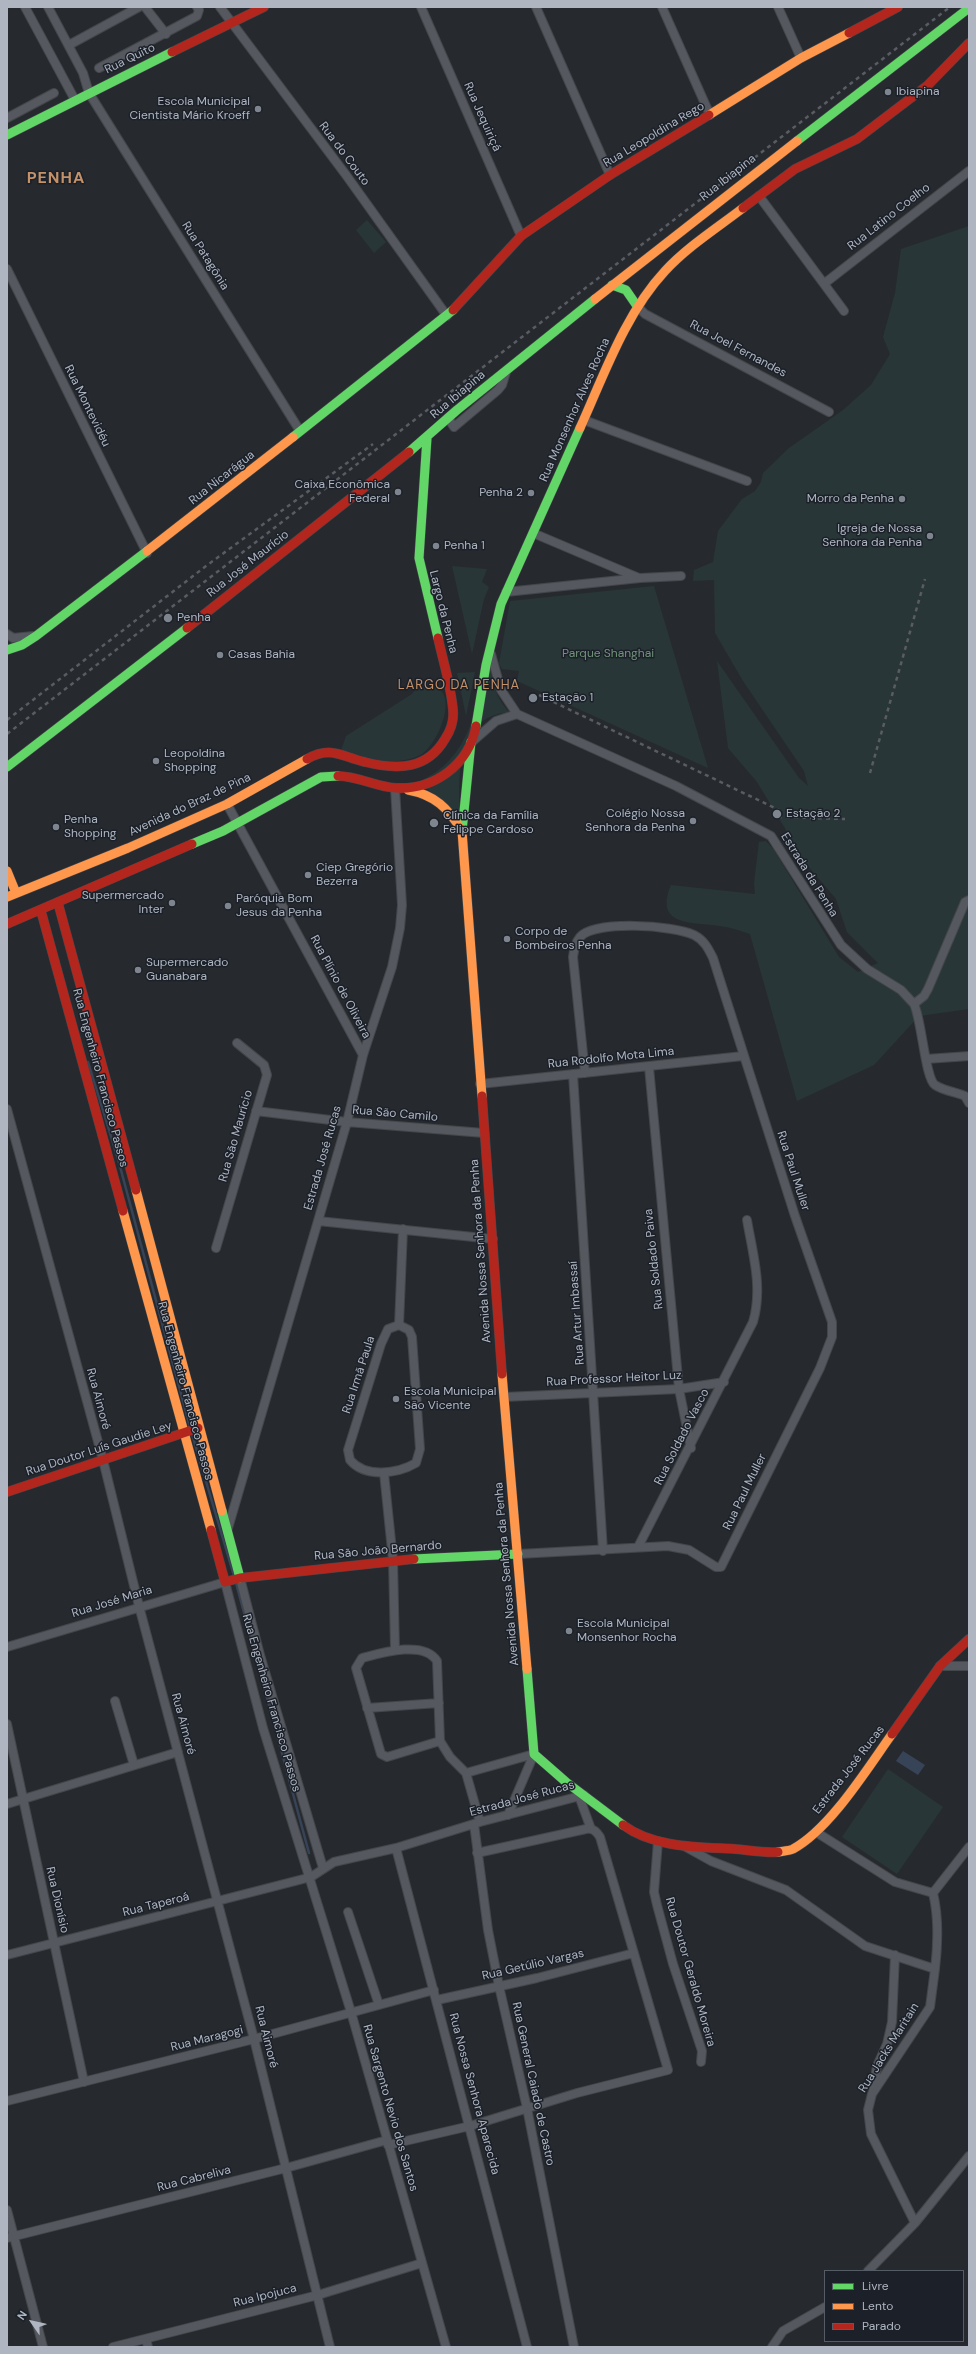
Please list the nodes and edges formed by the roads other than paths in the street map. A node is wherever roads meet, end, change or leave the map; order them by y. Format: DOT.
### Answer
graph roads {
  1 [pos="25,7"];
  2 [pos="48,7"];
  3 [pos="139,7"];
  4 [pos="145,7"];
  5 [pos="197,7"];
  6 [pos="220,7"];
  7 [pos="264,7"];
  8 [pos="420,7"];
  9 [pos="536,7"];
  10 [pos="662,7"];
  11 [pos="778,7"];
  12 [pos="895,8"];
  13 [pos="969,8"];
  14 [pos="232,22"];
  15 [pos="166,34"];
  16 [pos="969,43"];
  17 [pos="69,45"];
  18 [pos="801,58"];
  19 [pos="99,68"];
  20 [pos="89,92"];
  21 [pos="54,93"];
  22 [pos="75,100"];
  23 [pos="710,115"];
  24 [pos="7,118"];
  25 [pos="7,135"];
  26 [pos="969,171"];
  27 [pos="610,175"];
  28 [pos="759,196"];
  29 [pos="521,236"];
  30 [pos="7,270"];
  31 [pos="825,283"];
  32 [pos="612,285"];
  33 [pos="637,306"];
  34 [pos="844,311"];
  35 [pos="447,316"];
  36 [pos="506,372"];
  37 [pos="829,412"];
  38 [pos="448,418"];
  39 [pos="584,420"];
  40 [pos="300,431"];
  41 [pos="427,438"];
  42 [pos="747,481"];
  43 [pos="532,533"];
  44 [pos="146,553"];
  45 [pos="681,576"];
  46 [pos="640,578"];
  47 [pos="506,592"];
  48 [pos="7,634"];
  49 [pos="36,636"];
  50 [pos="7,650"];
  51 [pos="490,650"];
  52 [pos="517,714"];
  53 [pos="471,742"];
  54 [pos="406,766"];
  55 [pos="7,767"];
  56 [pos="395,788"];
  57 [pos="227,804"];
  58 [pos="239,823"];
  59 [pos="462,831"];
  60 [pos="7,871"];
  61 [pos="16,893"];
  62 [pos="7,897"];
  63 [pos="967,901"];
  64 [pos="58,903"];
  65 [pos="41,911"];
  66 [pos="7,924"];
  67 [pos="69,944"];
  68 [pos="52,949"];
  69 [pos="914,1004"];
  70 [pos="237,1043"];
  71 [pos="363,1055"];
  72 [pos="743,1056"];
  73 [pos="969,1056"];
  74 [pos="926,1058"];
  75 [pos="649,1067"];
  76 [pos="584,1073"];
  77 [pos="573,1074"];
  78 [pos="480,1084"];
  79 [pos="969,1103"];
  80 [pos="7,1109"];
  81 [pos="256,1111"];
  82 [pos="347,1122"];
  83 [pos="484,1133"];
  84 [pos="123,1179"];
  85 [pos="318,1220"];
  86 [pos="747,1220"];
  87 [pos="403,1229"];
  88 [pos="493,1239"];
  89 [pos="216,1248"];
  90 [pos="399,1325"];
  91 [pos="724,1382"];
  92 [pos="679,1388"];
  93 [pos="594,1393"];
  94 [pos="504,1396"];
  95 [pos="191,1431"];
  96 [pos="691,1448"];
  97 [pos="103,1460"];
  98 [pos="384,1472"];
  99 [pos="7,1492"];
  100 [pos="228,1528"];
  101 [pos="638,1547"];
  102 [pos="603,1551"];
  103 [pos="518,1554"];
  104 [pos="392,1560"];
  105 [pos="233,1579"];
  106 [pos="139,1606"];
  107 [pos="969,1639"];
  108 [pos="7,1647"];
  109 [pos="395,1649"];
  110 [pos="940,1666"];
  111 [pos="969,1666"];
  112 [pos="115,1701"];
  113 [pos="439,1702"];
  114 [pos="367,1708"];
  115 [pos="7,1724"];
  116 [pos="440,1741"];
  117 [pos="178,1752"];
  118 [pos="534,1754"];
  119 [pos="134,1766"];
  120 [pos="466,1773"];
  121 [pos="581,1796"];
  122 [pos="23,1799"];
  123 [pos="7,1804"];
  124 [pos="508,1815"];
  125 [pos="477,1823"];
  126 [pos="589,1829"];
  127 [pos="816,1832"];
  128 [pos="658,1841"];
  129 [pos="684,1846"];
  130 [pos="969,1846"];
  131 [pos="396,1848"];
  132 [pos="478,1854"];
  133 [pos="324,1868"];
  134 [pos="311,1876"];
  135 [pos="933,1893"];
  136 [pos="218,1901"];
  137 [pos="348,1912"];
  138 [pos="55,1943"];
  139 [pos="634,1953"];
  140 [pos="7,1955"];
  141 [pos="895,1955"];
  142 [pos="935,1969"];
  143 [pos="499,1986"];
  144 [pos="434,1990"];
  145 [pos="437,2000"];
  146 [pos="379,2005"];
  147 [pos="351,2012"];
  148 [pos="254,2039"];
  149 [pos="701,2062"];
  150 [pos="84,2082"];
  151 [pos="872,2094"];
  152 [pos="7,2101"];
  153 [pos="527,2108"];
  154 [pos="470,2126"];
  155 [pos="387,2143"];
  156 [pos="969,2156"];
  157 [pos="286,2168"];
  158 [pos="7,2210"];
  159 [pos="915,2223"];
  160 [pos="10,2237"];
  161 [pos="422,2263"];
  162 [pos="869,2270"];
  163 [pos="318,2295"];
  164 [pos="824,2308"];
  165 [pos="146,2338"];
  166 [pos="43,2347"];
  167 [pos="113,2347"];
  168 [pos="148,2347"];
  169 [pos="330,2347"];
  170 [pos="446,2347"];
  171 [pos="527,2347"];
  172 [pos="574,2347"];
  173 [pos="772,2347"];
  1 -- 22 [label="street"];
  2 -- 17 [label="street, Rua Patagônia"];
  3 -- 17 [label="street"];
  4 -- 15 [label="street"];
  5 -- 15 [label="street"];
  6 -- 14 [label="street, Rua do Couto"];
  7 -- 14 [label="main road, Rua Quito"];
  8 -- 29 [label="street, Rua Jequiriçá"];
  9 -- 27 [label="street"];
  10 -- 23 [label="street"];
  11 -- 18 [label="street"];
  12 -- 18 [label="main road, Rua Leopoldina Rego"];
  13 -- 32 [label="main road, Rua Ibiapina"];
  14 -- 20 [label="main road, Rua Quito"];
  14 -- 35 [label="street, Rua do Couto"];
  15 -- 19 [label="street"];
  16 -- 28 [label="main road"];
  17 -- 20 [label="street, Rua Patagônia"];
  18 -- 23 [label="main road, Rua Leopoldina Rego"];
  20 -- 22 [label="main road, Rua Quito"];
  20 -- 40 [label="street, Rua Patagônia"];
  21 -- 24 [label="street"];
  22 -- 25 [label="main road, Rua Quito"];
  23 -- 27 [label="main road, Rua Leopoldina Rego"];
  26 -- 31 [label="street, Rua Latino Coelho"];
  27 -- 29 [label="main road, Rua Leopoldina Rego"];
  28 -- 31 [label="street"];
  28 -- 33 [label="main road, Rua Monsenhor Alves Rocha"];
  29 -- 35 [label="main road, Rua Leopoldina Rego"];
  30 -- 44 [label="street, Rua Montevidéu"];
  31 -- 34 [label="street"];
  32 -- 33 [label="main road"];
  32 -- 36 [label="main road, Rua Ibiapina"];
  33 -- 37 [label="street, Rua Joel Fernandes"];
  33 -- 39 [label="main road, Rua Monsenhor Alves Rocha"];
  35 -- 40 [label="main road, Rua Nicarágua"];
  36 -- 38 [label="main road, Rua Ibiapina"];
  36 -- 38 [label="street, Rua Ibiapina"];
  38 -- 41 [label="main road, Rua Ibiapina"];
  39 -- 42 [label="street"];
  39 -- 43 [label="main road, Rua Monsenhor Alves Rocha"];
  40 -- 44 [label="main road, Rua Nicarágua"];
  41 -- 54 [label="main road, Largo da Penha"];
  41 -- 55 [label="main road, Rua José Maurício"];
  43 -- 46 [label="street"];
  43 -- 47 [label="main road, Rua Monsenhor Alves Rocha"];
  44 -- 49 [label="main road, Rua Nicarágua"];
  45 -- 46 [label="street"];
  46 -- 47 [label="street"];
  47 -- 51 [label="main road"];
  48 -- 49 [label="street"];
  49 -- 50 [label="main road, Rua Nicarágua"];
  51 -- 52 [label="street"];
  51 -- 53 [label="main road"];
  52 -- 53 [label="street"];
  52 -- 69 [label="street, Estrada da Penha"];
  53 -- 56 [label="main road"];
  53 -- 59 [label="main road"];
  54 -- 57 [label="main road, Avenida do Braz de Pina"];
  56 -- 58 [label="main road"];
  56 -- 59 [label="main road, Avenida Nossa Senhora da Penha"];
  56 -- 71 [label="street, Estrada José Rucas"];
  57 -- 58 [label="street, Rua Plínio de Oliveira"];
  57 -- 61 [label="main road, Avenida do Braz de Pina"];
  58 -- 64 [label="main road"];
  58 -- 71 [label="street, Rua Plínio de Oliveira"];
  59 -- 78 [label="main road, Avenida Nossa Senhora da Penha"];
  60 -- 61 [label="main road"];
  61 -- 62 [label="main road, Avenida do Braz de Pina"];
  63 -- 69 [label="street"];
  64 -- 65 [label="main road"];
  64 -- 67 [label="main road, Rua Engenheiro Francisco Passos"];
  65 -- 66 [label="main road"];
  65 -- 68 [label="main road, Rua Engenheiro Francisco Passos"];
  67 -- 68 [label="main road"];
  67 -- 84 [label="main road, Rua Engenheiro Francisco Passos"];
  68 -- 84 [label="main road, Rua Engenheiro Francisco Passos"];
  69 -- 74 [label="street"];
  70 -- 81 [label="street, Rua São Maurício"];
  71 -- 82 [label="street, Estrada José Rucas"];
  72 -- 75 [label="street, Rua Rodolfo Mota Lima"];
  72 -- 76 [label="street, Rua Paul Muller"];
  72 -- 101 [label="street, Rua Paul Muller"];
  73 -- 74 [label="street"];
  74 -- 79 [label="street"];
  75 -- 76 [label="street, Rua Rodolfo Mota Lima"];
  75 -- 92 [label="street, Rua Soldado Paiva"];
  76 -- 77 [label="street, Rua Rodolfo Mota Lima"];
  77 -- 78 [label="street, Rua Rodolfo Mota Lima"];
  77 -- 93 [label="street, Rua Artur Imbassaí"];
  78 -- 83 [label="main road, Avenida Nossa Senhora da Penha"];
  80 -- 97 [label="street, Rua Aimoré"];
  81 -- 82 [label="street, Rua São Camilo"];
  81 -- 89 [label="street, Rua São Maurício"];
  82 -- 83 [label="street, Rua São Camilo"];
  82 -- 85 [label="street, Estrada José Rucas"];
  83 -- 88 [label="main road, Avenida Nossa Senhora da Penha"];
  84 -- 95 [label="main road, Rua Engenheiro Francisco Passos"];
  84 -- 95 [label="main road, Rua Engenheiro Francisco Passos"];
  85 -- 87 [label="street"];
  85 -- 100 [label="street, Estrada José Rucas"];
  86 -- 91 [label="street, Rua Soldado Vasco"];
  87 -- 88 [label="street"];
  87 -- 90 [label="street"];
  88 -- 94 [label="main road, Avenida Nossa Senhora da Penha"];
  90 -- 98 [label="street, Rua Irmã Paula"];
  90 -- 98 [label="street, Rua Irmã Paula"];
  91 -- 92 [label="street, Rua Professor Heitor Luz"];
  91 -- 96 [label="street, Rua Soldado Vasco"];
  92 -- 93 [label="street, Rua Professor Heitor Luz"];
  92 -- 96 [label="street, Rua Soldado Paiva"];
  93 -- 94 [label="street, Rua Professor Heitor Luz"];
  93 -- 102 [label="street, Rua Artur Imbassaí"];
  94 -- 103 [label="main road, Avenida Nossa Senhora da Penha"];
  95 -- 97 [label="main road, Rua Doutor Luís Gaudie Ley"];
  95 -- 100 [label="main road, Rua Engenheiro Francisco Passos"];
  95 -- 105 [label="main road, Rua Engenheiro Francisco Passos"];
  96 -- 101 [label="street, Rua Soldado Vasco"];
  97 -- 99 [label="main road, Rua Doutor Luís Gaudie Ley"];
  97 -- 106 [label="street, Rua Aimoré"];
  98 -- 104 [label="street"];
  100 -- 105 [label="main road, Rua Engenheiro Francisco Passos"];
  101 -- 102 [label="street"];
  102 -- 103 [label="street"];
  103 -- 104 [label="main road, Rua São João Bernardo"];
  103 -- 118 [label="main road, Avenida Nossa Senhora da Penha"];
  104 -- 105 [label="main road, Rua São João Bernardo"];
  104 -- 109 [label="street"];
  105 -- 106 [label="street, Rua José Maria"];
  105 -- 133 [label="street, Rua Engenheiro Francisco Passos"];
  105 -- 134 [label="street, Rua Engenheiro Francisco Passos"];
  106 -- 108 [label="street, Rua José Maria"];
  106 -- 117 [label="street, Rua Aimoré"];
  107 -- 110 [label="main road, Estrada José Rucas"];
  109 -- 113 [label="street"];
  109 -- 114 [label="street"];
  110 -- 111 [label="street"];
  110 -- 127 [label="main road, Estrada José Rucas"];
  112 -- 119 [label="street"];
  113 -- 114 [label="street"];
  113 -- 116 [label="street"];
  114 -- 116 [label="street"];
  115 -- 122 [label="street, Rua Dionísio"];
  116 -- 120 [label="street"];
  117 -- 119 [label="street"];
  117 -- 136 [label="street, Rua Aimoré"];
  118 -- 120 [label="street"];
  118 -- 121 [label="main road"];
  118 -- 124 [label="street"];
  119 -- 122 [label="street"];
  120 -- 125 [label="street, Rua General Caiado de Castro"];
  121 -- 124 [label="street, Estrada José Rucas"];
  121 -- 126 [label="street"];
  121 -- 128 [label="main road, Estrada José Rucas"];
  122 -- 123 [label="street"];
  122 -- 138 [label="street, Rua Dionísio"];
  124 -- 125 [label="street, Estrada José Rucas"];
  125 -- 131 [label="street, Estrada José Rucas"];
  125 -- 132 [label="street, Rua General Caiado de Castro"];
  126 -- 132 [label="street"];
  126 -- 139 [label="street"];
  127 -- 129 [label="main road, Estrada José Rucas"];
  127 -- 135 [label="street"];
  128 -- 129 [label="main road, Estrada José Rucas"];
  128 -- 149 [label="street, Rua Doutor Geraldo Moreira"];
  129 -- 141 [label="street"];
  130 -- 135 [label="street"];
  131 -- 133 [label="street, Estrada José Rucas"];
  131 -- 144 [label="street, Rua Nossa Senhora Aparecida"];
  132 -- 143 [label="street, Rua General Caiado de Castro"];
  133 -- 134 [label="street, Estrada José Rucas"];
  134 -- 136 [label="street, Rua Taperoá"];
  134 -- 147 [label="street, Rua Sargento Nevio dos Santos"];
  135 -- 142 [label="street, Rua Jacks Maritain"];
  136 -- 138 [label="street, Rua Taperoá"];
  136 -- 148 [label="street, Rua Aimoré"];
  137 -- 146 [label="street"];
  138 -- 140 [label="street, Rua Taperoá"];
  138 -- 150 [label="street, Rua Dionísio"];
  139 -- 143 [label="street, Rua Getúlio Vargas"];
  139 -- 153 [label="street, Rua Cabreliva"];
  141 -- 142 [label="street"];
  141 -- 151 [label="street"];
  142 -- 151 [label="street, Rua Jacks Maritain"];
  143 -- 145 [label="street, Rua Getúlio Vargas"];
  143 -- 153 [label="street, Rua General Caiado de Castro"];
  144 -- 145 [label="street, Rua Nossa Senhora Aparecida"];
  144 -- 146 [label="street, Rua Maragogi"];
  145 -- 154 [label="street, Rua Nossa Senhora Aparecida"];
  146 -- 147 [label="street, Rua Maragogi"];
  147 -- 148 [label="street, Rua Maragogi"];
  147 -- 155 [label="street, Rua Sargento Nevio dos Santos"];
  148 -- 150 [label="street, Rua Maragogi"];
  148 -- 157 [label="street, Rua Aimoré"];
  150 -- 152 [label="street, Rua Maragogi"];
  151 -- 159 [label="street, Rua Jacks Maritain"];
  153 -- 154 [label="street, Rua Cabreliva"];
  153 -- 172 [label="street, Rua General Caiado de Castro"];
  154 -- 155 [label="street, Rua Cabreliva"];
  154 -- 171 [label="street, Rua Nossa Senhora Aparecida"];
  155 -- 157 [label="street, Rua Cabreliva"];
  155 -- 161 [label="street, Rua Sargento Nevio dos Santos"];
  156 -- 159 [label="street"];
  157 -- 160 [label="street, Rua Cabreliva"];
  157 -- 163 [label="street, Rua Aimoré"];
  158 -- 160 [label="street"];
  159 -- 162 [label="street"];
  160 -- 166 [label="street"];
  161 -- 163 [label="street, Rua Ipojuca"];
  161 -- 170 [label="street, Rua Sargento Nevio dos Santos"];
  163 -- 165 [label="street, Rua Ipojuca"];
  163 -- 169 [label="street, Rua Aimoré"];
  164 -- 173 [label="street"];
  165 -- 167 [label="street, Rua Ipojuca"];
  165 -- 168 [label="street"];
}
